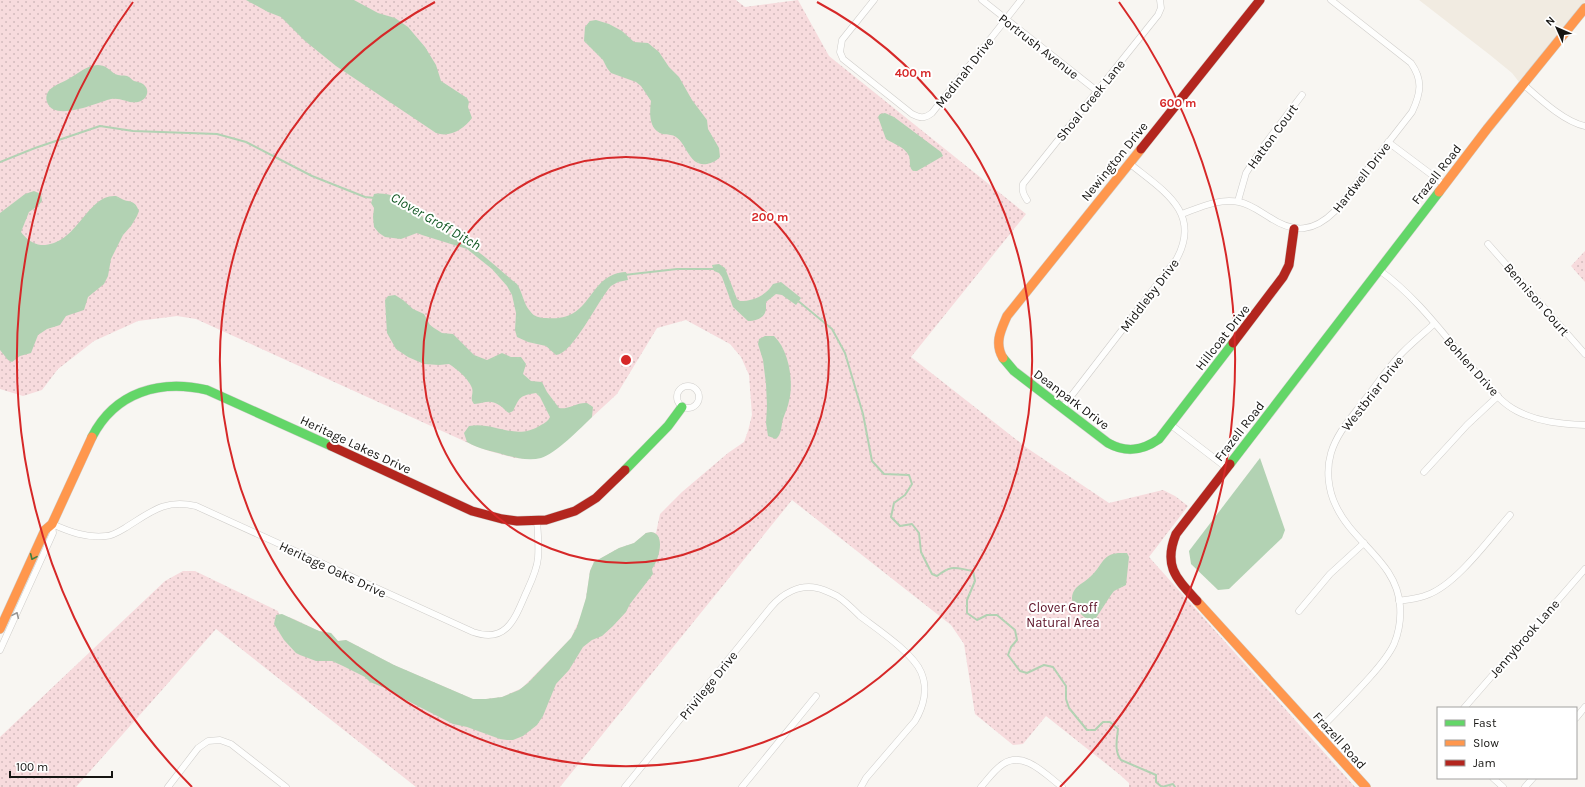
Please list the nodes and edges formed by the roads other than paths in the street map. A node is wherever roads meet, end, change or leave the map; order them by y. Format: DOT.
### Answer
graph roads {
  1 [pos="874,0"];
  2 [pos="982,0"];
  3 [pos="1021,0"];
  4 [pos="1160,0"];
  5 [pos="1260,0"];
  6 [pos="1331,0"];
  7 [pos="1585,8"];
  8 [pos="1006,20"];
  9 [pos="1523,84"];
  10 [pos="1097,92"];
  11 [pos="1302,95"];
  12 [pos="1585,126"];
  13 [pos="1388,142"];
  14 [pos="1129,163"];
  15 [pos="1444,185"];
  16 [pos="1027,200"];
  17 [pos="1238,201"];
  18 [pos="1182,214"];
  19 [pos="1294,229"];
  20 [pos="1488,244"];
  21 [pos="1379,270"];
  22 [pos="1434,324"];
  23 [pos="998,344"];
  24 [pos="1585,354"];
  25 [pos="1498,396"];
  26 [pos="682,407"];
  27 [pos="1062,408"];
  28 [pos="1171,425"];
  29 [pos="1585,425"];
  30 [pos="1146,448"];
  31 [pos="1227,468"];
  32 [pos="1424,472"];
  33 [pos="1510,515"];
  34 [pos="537,521"];
  35 [pos="52,524"];
  36 [pos="1364,543"];
  37 [pos="1585,569"];
  38 [pos="1400,601"];
  39 [pos="1299,610"];
  40 [pos="0,629"];
  41 [pos="0,650"];
  42 [pos="816,696"];
  43 [pos="1465,707"];
  44 [pos="1585,707"];
  45 [pos="1577,717"];
  46 [pos="1316,733"];
  47 [pos="1494,779"];
  48 [pos="1532,779"];
  49 [pos="168,787"];
  50 [pos="286,787"];
  51 [pos="625,787"];
  52 [pos="742,787"];
  53 [pos="860,787"];
  54 [pos="981,787"];
  55 [pos="1062,787"];
  56 [pos="1366,787"];
  57 [pos="1503,787"];
  58 [pos="1525,787"];
  1 -- 8 [label="street, Medinah Drive"];
  2 -- 8 [label="street, Portrush Avenue"];
  3 -- 8 [label="street, Medinah Drive"];
  4 -- 10 [label="street, Shoal Creek Lane"];
  5 -- 14 [label="street, Newington Drive"];
  6 -- 13 [label="street, Hardwell Drive"];
  7 -- 9 [label="street, Frazell Road"];
  8 -- 10 [label="street, Portrush Avenue"];
  9 -- 12 [label="street"];
  9 -- 15 [label="street, Frazell Road"];
  10 -- 16 [label="street, Shoal Creek Lane"];
  11 -- 17 [label="street, Hatton Court"];
  13 -- 15 [label="street"];
  13 -- 19 [label="street, Hardwell Drive"];
  14 -- 18 [label="street, Middleby Drive"];
  14 -- 23 [label="street, Newington Drive"];
  15 -- 21 [label="street, Frazell Road"];
  17 -- 18 [label="street"];
  17 -- 19 [label="street"];
  18 -- 27 [label="street, Middleby Drive"];
  19 -- 28 [label="street, Hillcoat Drive"];
  20 -- 24 [label="street, Bennison Court"];
  21 -- 22 [label="street, Bohlen Drive"];
  21 -- 31 [label="street, Frazell Road"];
  22 -- 25 [label="street, Bohlen Drive"];
  22 -- 36 [label="street, Westbriar Drive"];
  23 -- 27 [label="street, Deanpark Drive"];
  25 -- 29 [label="street, Bohlen Drive"];
  25 -- 32 [label="street"];
  26 -- 34 [label="street, Heritage Lakes Drive"];
  27 -- 30 [label="street, Deanpark Drive"];
  28 -- 30 [label="street, Hillcoat Drive"];
  28 -- 31 [label="street"];
  31 -- 46 [label="street, Frazell Road"];
  33 -- 38 [label="street"];
  34 -- 35 [label="street, Heritage Lakes Drive"];
  34 -- 35 [label="street, Heritage Oaks Drive"];
  35 -- 40 [label="street, Heritage Lakes Drive, one-way"];
  41 -- 35 [label="street, Heritage Lakes Drive, one-way"];
  36 -- 38 [label="street, Westbriar Drive"];
  36 -- 39 [label="street"];
  37 -- 43 [label="street, Jennybrook Lane"];
  38 -- 46 [label="street, Westbriar Drive"];
  42 -- 52 [label="street"];
  44 -- 45 [label="street"];
  46 -- 56 [label="street, Frazell Road"];
  47 -- 57 [label="street"];
  48 -- 58 [label="street"];
  49 -- 50 [label="street"];
  51 -- 53 [label="street, Privilege Drive"];
  54 -- 55 [label="street"];
}
